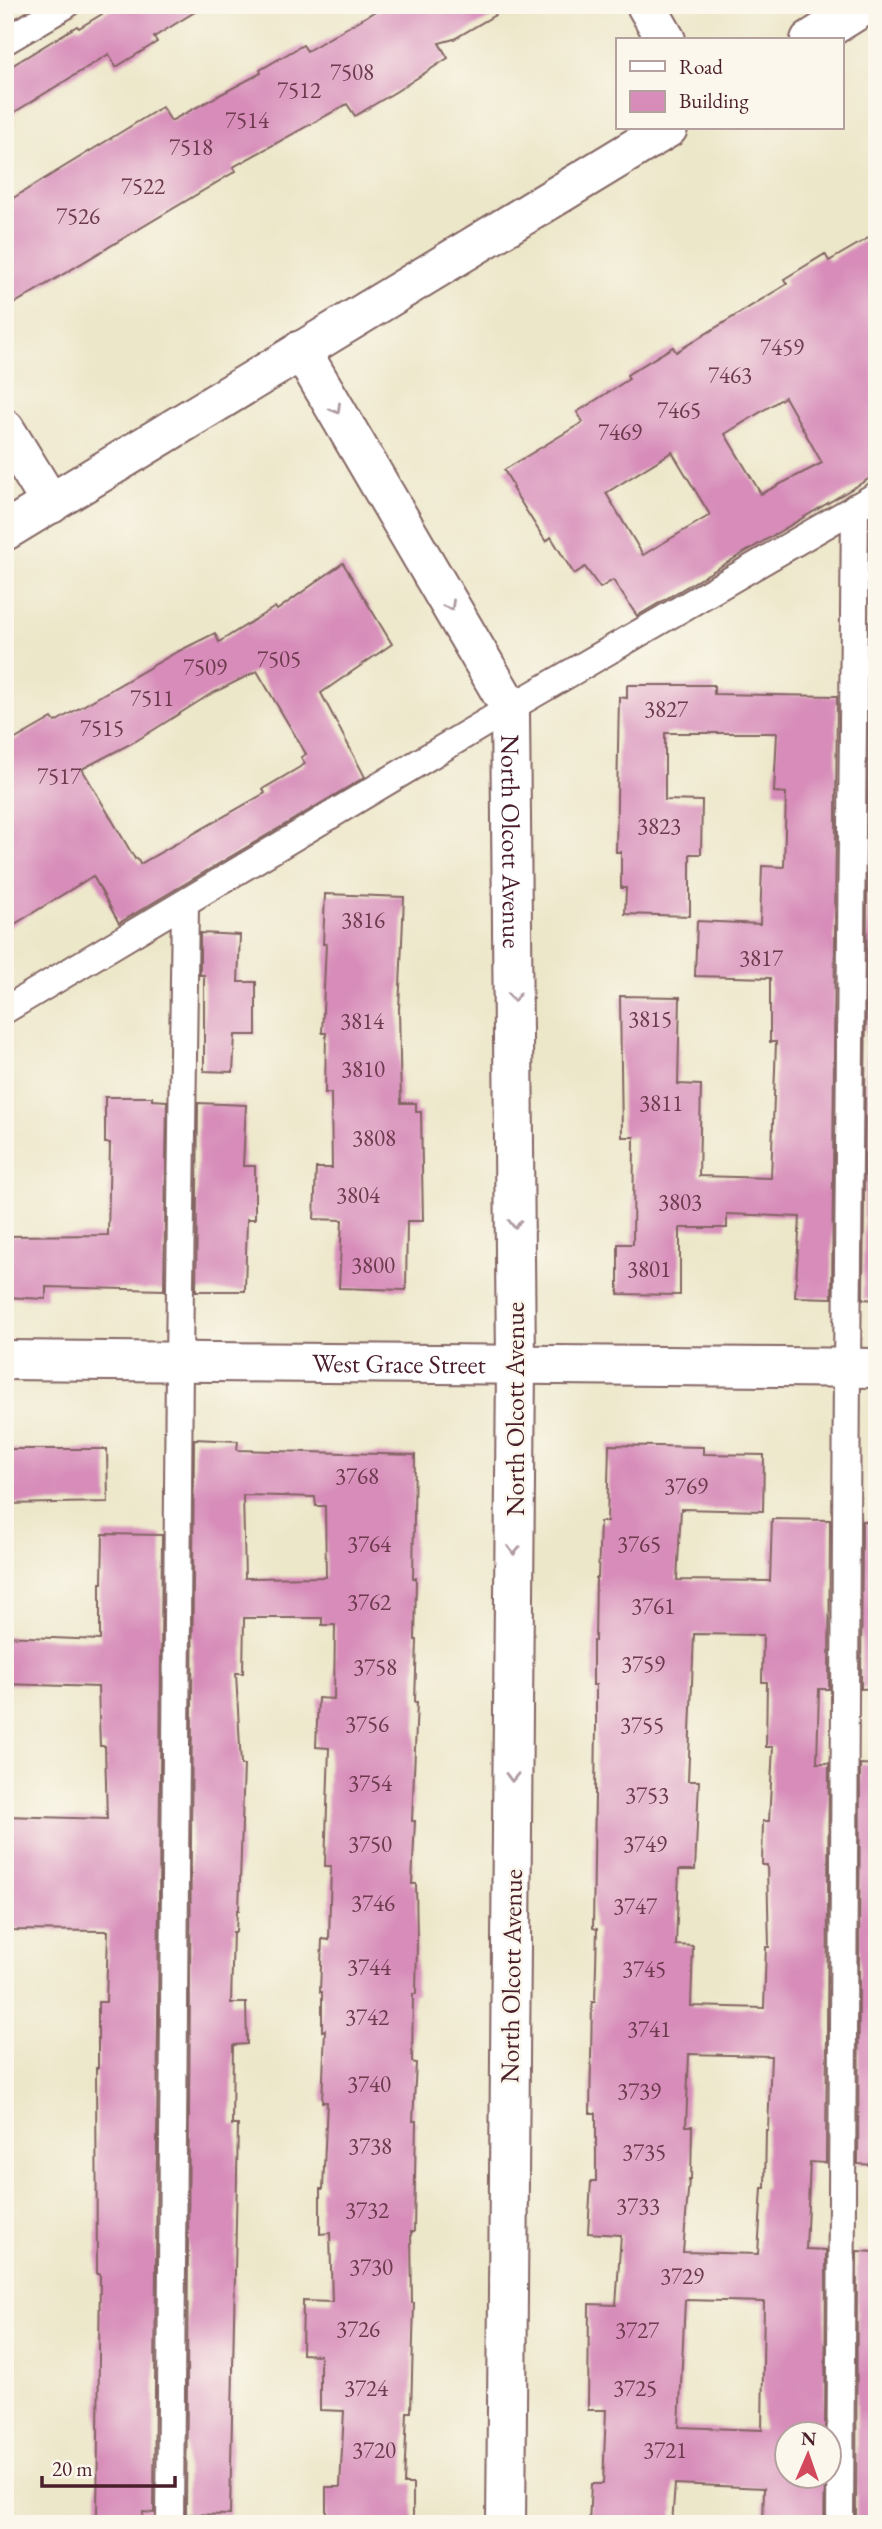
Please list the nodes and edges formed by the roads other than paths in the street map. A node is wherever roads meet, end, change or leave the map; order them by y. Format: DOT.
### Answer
graph roads {
  1 [pos="66,5"];
  2 [pos="646,5"];
  3 [pos="866,5"];
  4 [pos="665,38"];
  5 [pos="813,38"];
  6 [pos="5,41"];
  7 [pos="665,130"];
  8 [pos="302,350"];
  9 [pos="5,429"];
  10 [pos="866,501"];
  11 [pos="51,504"];
  12 [pos="5,531"];
  13 [pos="510,708"];
  14 [pos="185,903"];
  15 [pos="5,1010"];
  16 [pos="5,1360"];
  17 [pos="179,1362"];
  18 [pos="516,1364"];
  19 [pos="862,1368"];
  20 [pos="170,2524"];
  21 [pos="506,2524"];
  22 [pos="840,2524"];
  1 -- 6 [label="lane"];
  2 -- 4 [label="street"];
  3 -- 5 [label="street"];
  7 -- 8 [label="street"];
  8 -- 11 [label="street"];
  8 -- 13 [label="street, North Olcott Avenue, one-way"];
  9 -- 11 [label="street"];
  10 -- 13 [label="lane"];
  10 -- 19 [label="lane"];
  11 -- 12 [label="street"];
  13 -- 14 [label="lane"];
  13 -- 18 [label="street, North Olcott Avenue, one-way"];
  14 -- 15 [label="lane"];
  14 -- 17 [label="lane"];
  16 -- 17 [label="street, West Grace Street"];
  17 -- 18 [label="street, West Grace Street"];
  17 -- 20 [label="lane"];
  18 -- 19 [label="street, West Grace Street"];
  18 -- 21 [label="street, North Olcott Avenue, one-way"];
  19 -- 22 [label="lane"];
}
